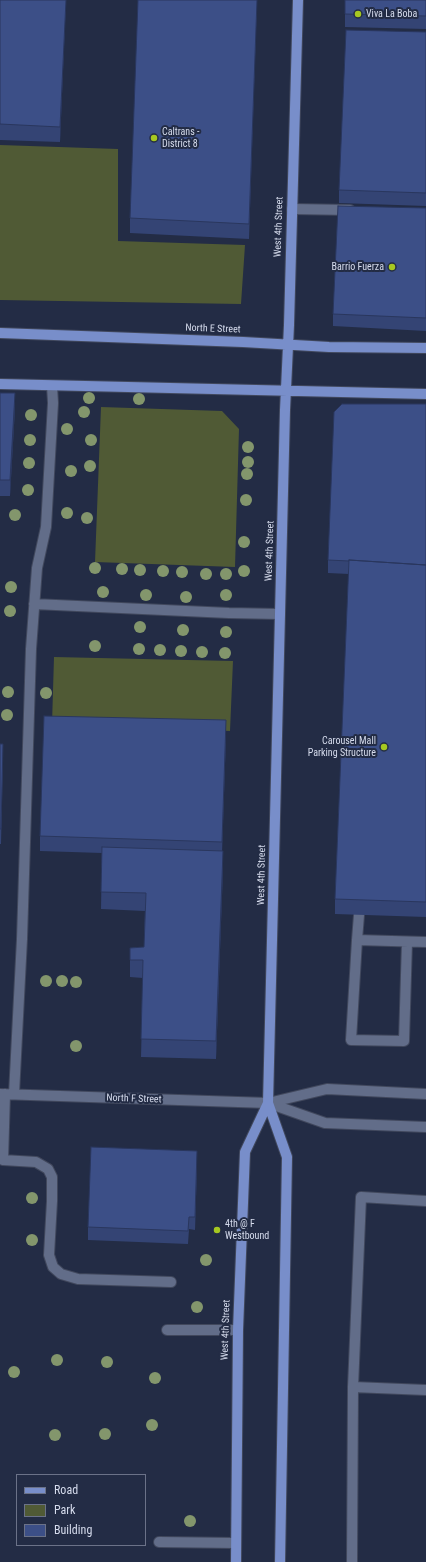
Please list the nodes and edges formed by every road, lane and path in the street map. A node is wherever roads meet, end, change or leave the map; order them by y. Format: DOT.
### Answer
graph roads {
  1 [pos="298,0"];
  2 [pos="292,209"];
  3 [pos="356,210"];
  4 [pos="0,333"];
  5 [pos="288,344"];
  6 [pos="426,348"];
  7 [pos="0,384"];
  8 [pos="52,386"];
  9 [pos="286,391"];
  10 [pos="426,394"];
  11 [pos="34,604"];
  12 [pos="280,614"];
  13 [pos="359,915"];
  14 [pos="357,940"];
  15 [pos="407,942"];
  16 [pos="426,942"];
  17 [pos="6,1094"];
  18 [pos="426,1094"];
  19 [pos="268,1103"];
  20 [pos="426,1127"];
  21 [pos="426,1202"];
  22 [pos="171,1282"];
  23 [pos="167,1330"];
  24 [pos="238,1330"];
  25 [pos="353,1387"];
  26 [pos="426,1390"];
  27 [pos="159,1542"];
  28 [pos="236,1544"];
  29 [pos="236,1562"];
  30 [pos="280,1562"];
  31 [pos="352,1562"];
  1 -- 2 [label="main road, West 4th Street"];
  2 -- 3 [label="street"];
  2 -- 5 [label="main road, West 4th Street"];
  4 -- 5 [label="main road, North E Street"];
  5 -- 6 [label="main road, North E Street"];
  5 -- 9 [label="main road, West 4th Street"];
  7 -- 8 [label="main road"];
  8 -- 9 [label="main road"];
  8 -- 11 [label="street"];
  9 -- 10 [label="main road"];
  9 -- 12 [label="main road, West 4th Street"];
  11 -- 12 [label="street"];
  11 -- 17 [label="street"];
  12 -- 19 [label="main road, West 4th Street"];
  13 -- 14 [label="street"];
  14 -- 15 [label="street"];
  14 -- 15 [label="street"];
  15 -- 16 [label="street"];
  17 -- 19 [label="street, North F Street"];
  17 -- 22 [label="street"];
  18 -- 19 [label="street"];
  19 -- 20 [label="street"];
  19 -- 24 [label="main road, West 4th Street"];
  19 -- 30 [label="main road, West 4th Street"];
  21 -- 25 [label="street"];
  23 -- 24 [label="street"];
  24 -- 28 [label="main road, West 4th Street"];
  25 -- 26 [label="street"];
  25 -- 31 [label="street"];
  27 -- 28 [label="street"];
  28 -- 29 [label="main road, West 4th Street"];
}
